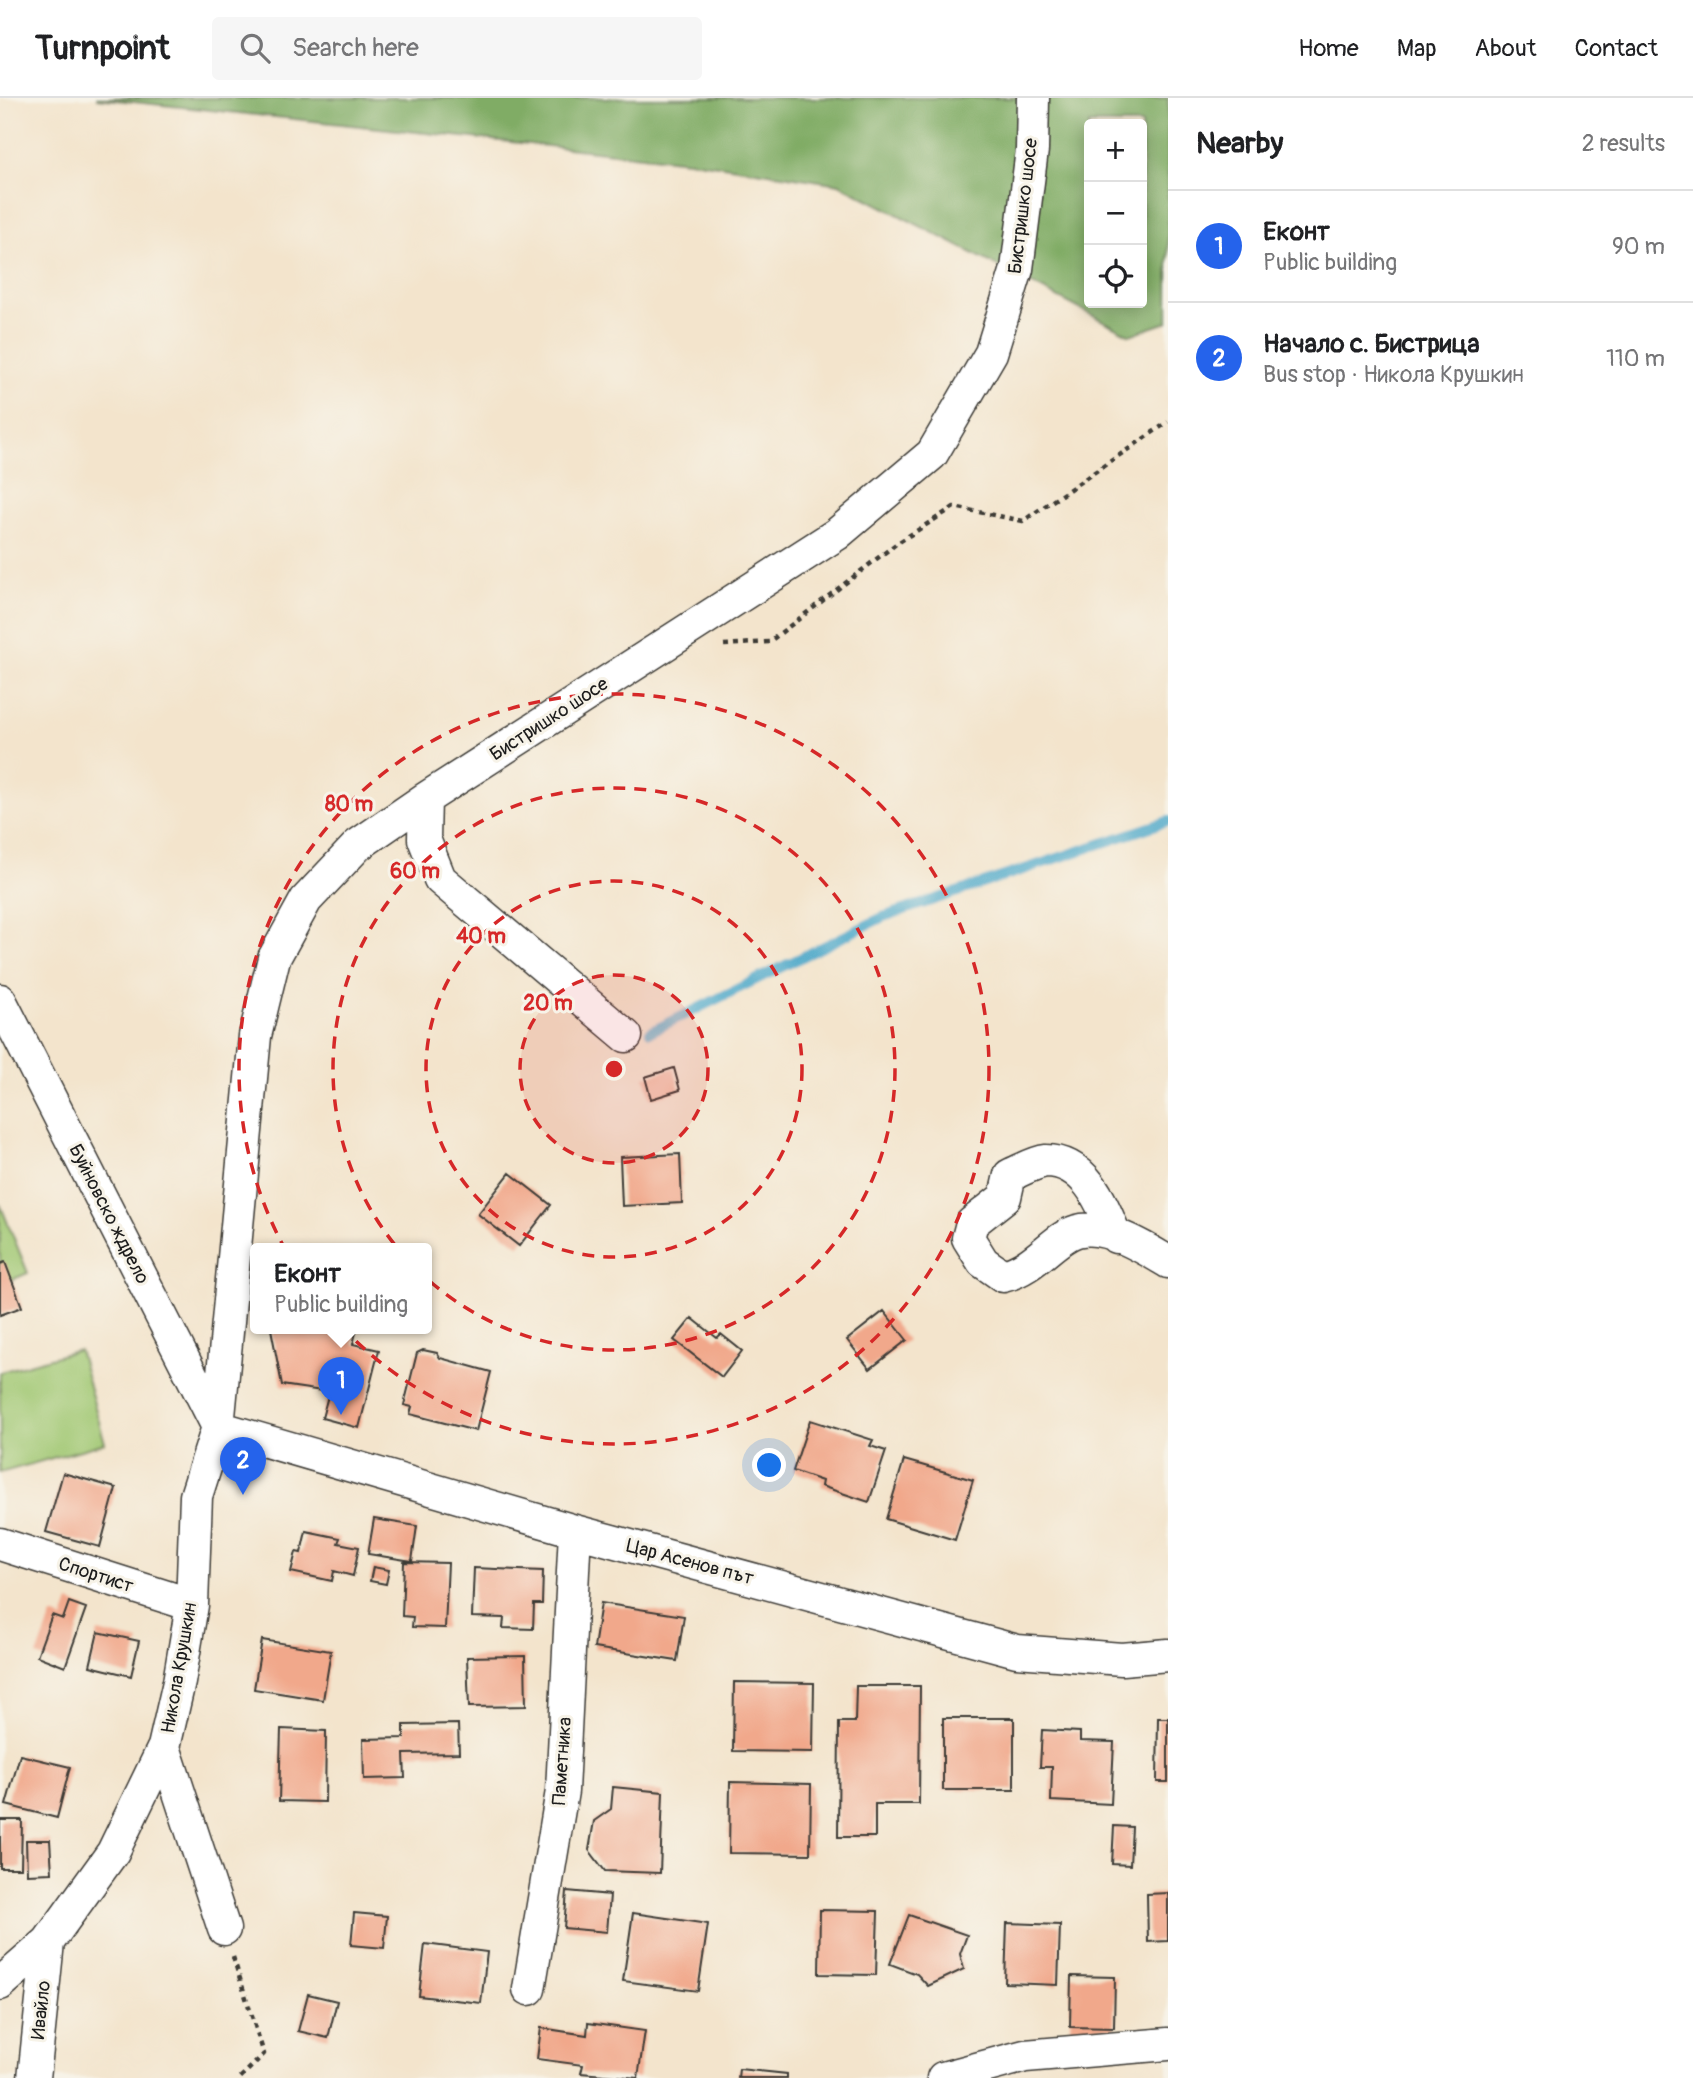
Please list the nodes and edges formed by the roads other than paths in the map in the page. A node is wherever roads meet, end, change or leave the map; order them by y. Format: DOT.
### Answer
graph roads {
  1 [pos="1033,98"];
  2 [pos="425,799"];
  3 [pos="0,1000"];
  4 [pos="626,1036"];
  5 [pos="1115,1237"];
  6 [pos="1168,1262"];
  7 [pos="218,1427"];
  8 [pos="575,1531"];
  9 [pos="0,1544"];
  10 [pos="192,1605"];
  11 [pos="1168,1656"];
  12 [pos="164,1746"];
  13 [pos="224,1929"];
  14 [pos="48,1942"];
  15 [pos="0,1984"];
  16 [pos="529,1989"];
  17 [pos="1168,2044"];
  18 [pos="34,2078"];
  19 [pos="943,2078"];
  1 -- 2 [label="street, Бистришко шосе"];
  2 -- 4 [label="street"];
  2 -- 7 [label="street, Бистришко шосе"];
  3 -- 7 [label="street, Буйновско ждрело"];
  5 -- 5 [label="street"];
  5 -- 6 [label="street"];
  7 -- 8 [label="street, Цар Асенов път"];
  7 -- 10 [label="street, Никола Крушкин"];
  8 -- 11 [label="street, Цар Асенов път"];
  8 -- 16 [label="street, Паметника"];
  9 -- 10 [label="street, Спортист"];
  10 -- 12 [label="street, Никола Крушкин"];
  12 -- 13 [label="street"];
  12 -- 14 [label="street, Никола Крушкин"];
  14 -- 15 [label="street, Никола Крушкин"];
  14 -- 18 [label="street, Ивайло"];
  17 -- 19 [label="street"];
}
